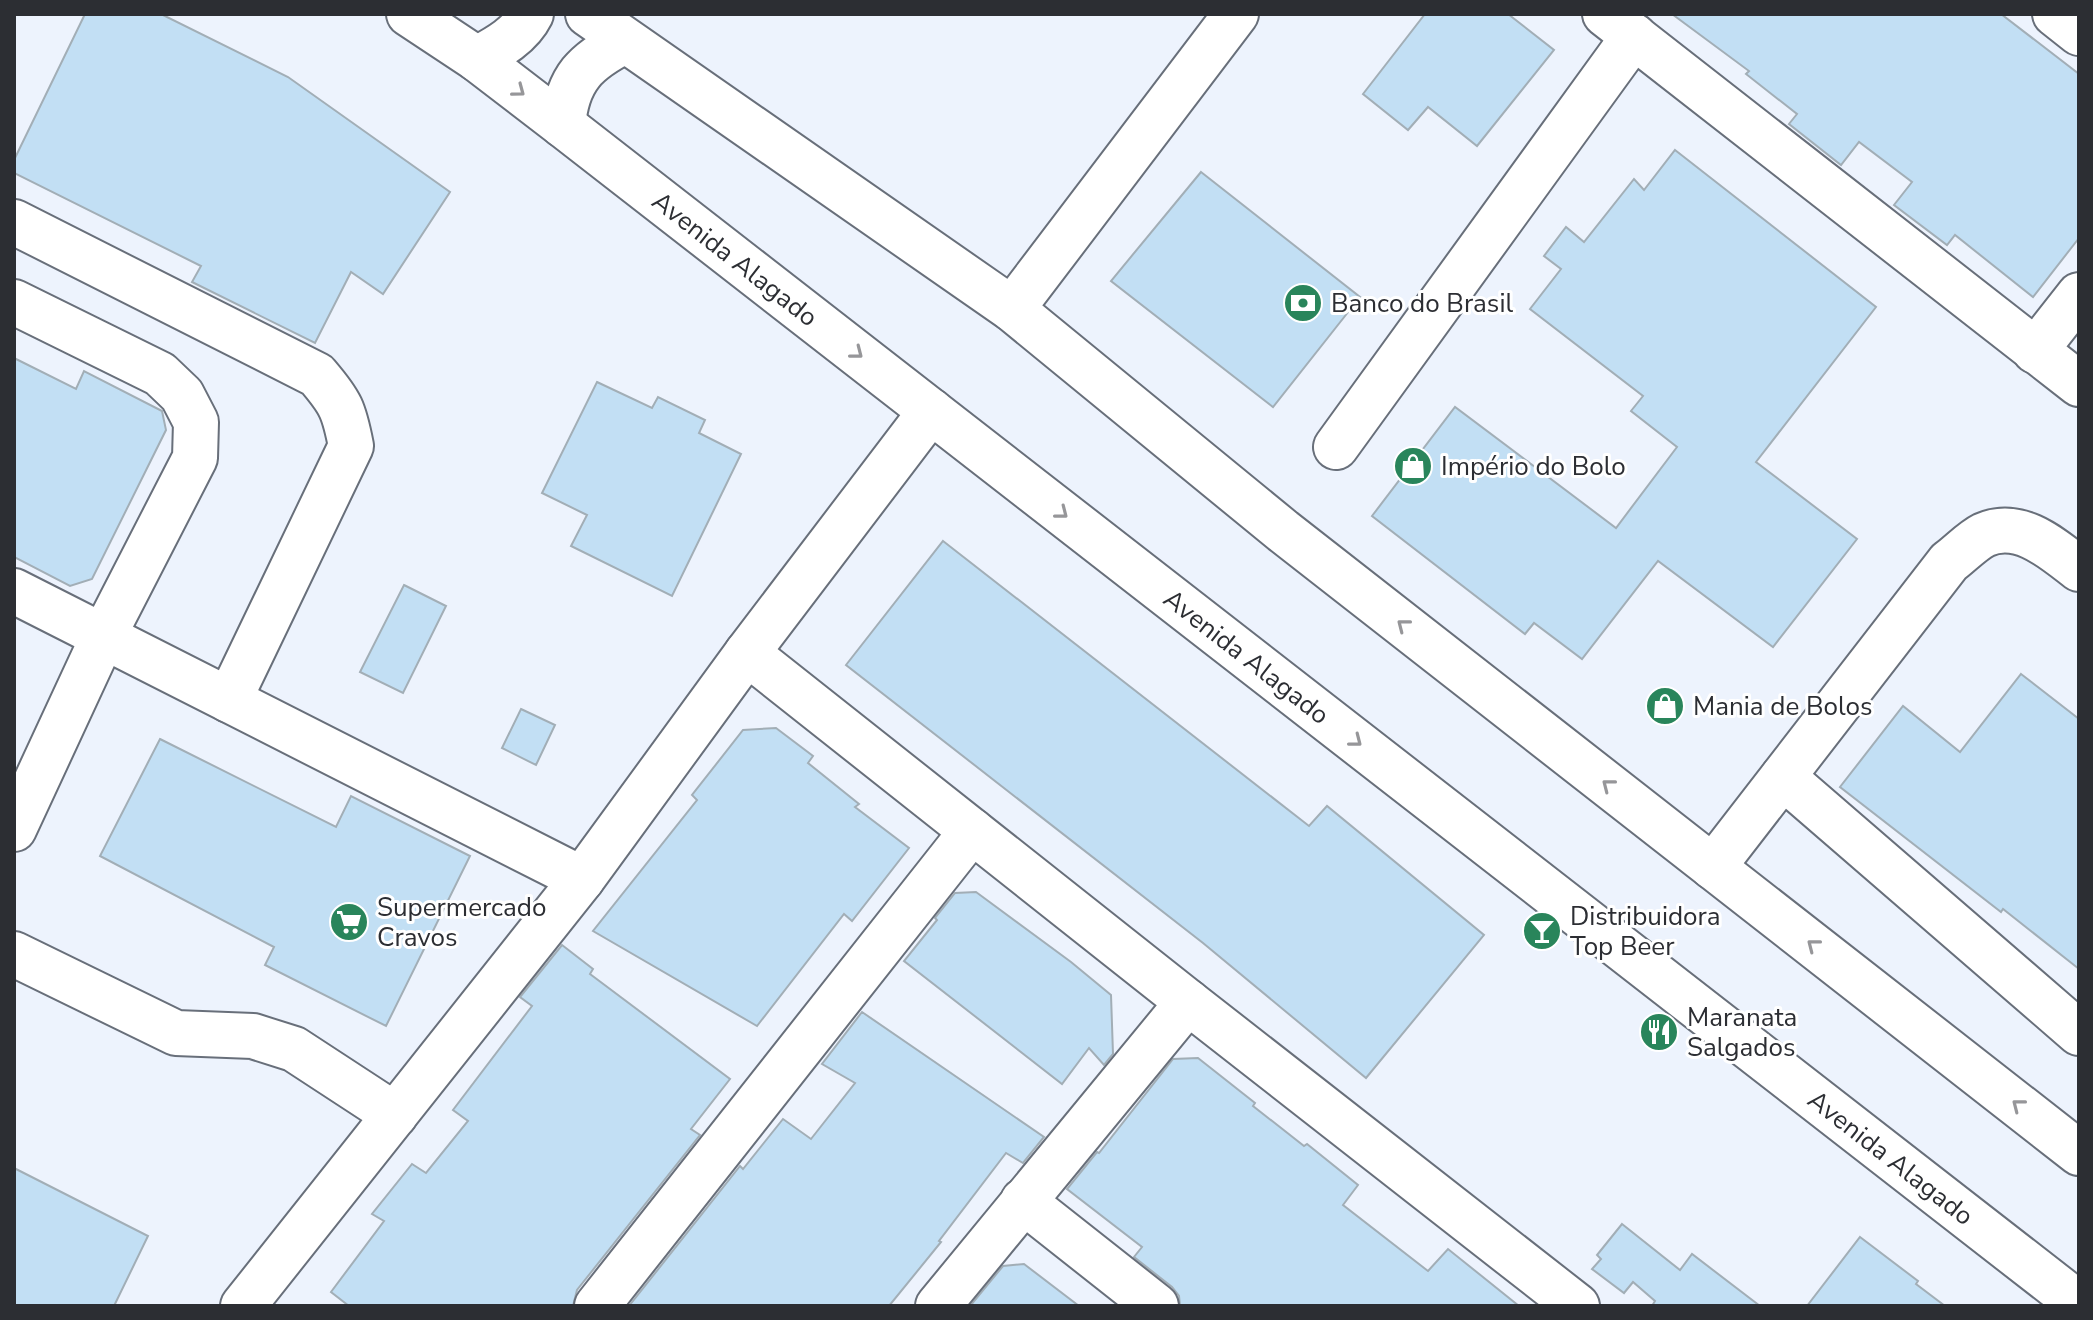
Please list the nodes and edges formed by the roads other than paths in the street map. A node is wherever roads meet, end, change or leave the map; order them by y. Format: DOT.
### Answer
graph roads {
  1 [pos="409,14"];
  2 [pos="531,14"];
  3 [pos="588,14"];
  4 [pos="2055,14"];
  5 [pos="1216,21"];
  6 [pos="1620,25"];
  7 [pos="2079,33"];
  8 [pos="625,41"];
  9 [pos="477,59"];
  10 [pos="563,125"];
  11 [pos="14,222"];
  12 [pos="2079,295"];
  13 [pos="14,302"];
  14 [pos="1012,309"];
  15 [pos="2035,351"];
  16 [pos="2079,384"];
  17 [pos="931,411"];
  18 [pos="1336,447"];
  19 [pos="2079,569"];
  20 [pos="14,591"];
  21 [pos="103,637"];
  22 [pos="747,653"];
  23 [pos="229,700"];
  24 [pos="1783,777"];
  25 [pos="14,829"];
  26 [pos="972,831"];
  27 [pos="1713,867"];
  28 [pos="582,879"];
  29 [pos="14,954"];
  30 [pos="1188,1002"];
  31 [pos="2079,1033"];
  32 [pos="395,1115"];
  33 [pos="2079,1153"];
  34 [pos="1023,1201"];
  35 [pos="263,1299"];
  36 [pos="2079,1304"];
  37 [pos="597,1306"];
  38 [pos="938,1306"];
  39 [pos="1156,1306"];
  40 [pos="1577,1306"];
  1 -- 9 [label="street, Avenida Alagado"];
  2 -- 9 [label="street"];
  3 -- 8 [label="street"];
  4 -- 7 [label="street"];
  5 -- 14 [label="street"];
  6 -- 15 [label="street"];
  6 -- 18 [label="street"];
  8 -- 10 [label="street"];
  8 -- 14 [label="street"];
  9 -- 10 [label="street, Avenida Alagado, one-way"];
  10 -- 17 [label="street, Avenida Alagado, one-way"];
  11 -- 23 [label="street"];
  12 -- 15 [label="street"];
  13 -- 21 [label="street"];
  27 -- 14 [label="street, one-way"];
  15 -- 16 [label="street"];
  17 -- 22 [label="street"];
  17 -- 36 [label="street, Avenida Alagado, one-way"];
  19 -- 24 [label="street"];
  20 -- 21 [label="street"];
  21 -- 23 [label="street"];
  21 -- 25 [label="street"];
  22 -- 26 [label="street"];
  22 -- 28 [label="street"];
  23 -- 28 [label="street"];
  24 -- 27 [label="street"];
  24 -- 31 [label="street"];
  26 -- 30 [label="street"];
  26 -- 37 [label="street"];
  33 -- 27 [label="street, one-way"];
  28 -- 32 [label="street"];
  29 -- 32 [label="street"];
  30 -- 34 [label="street"];
  30 -- 40 [label="street"];
  32 -- 35 [label="street"];
  34 -- 38 [label="street"];
  34 -- 39 [label="street"];
}
